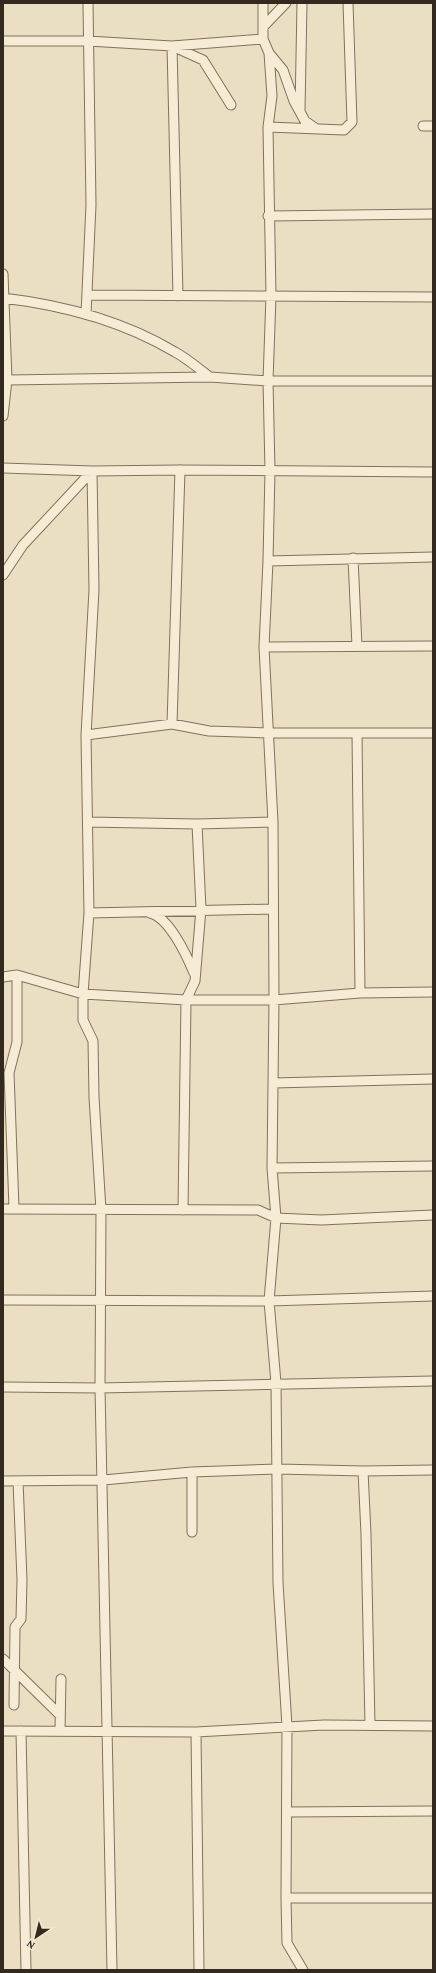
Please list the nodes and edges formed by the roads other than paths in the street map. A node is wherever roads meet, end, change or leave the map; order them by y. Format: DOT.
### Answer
graph roads {
  1 [pos="88,3"];
  2 [pos="264,3"];
  3 [pos="286,3"];
  4 [pos="302,3"];
  5 [pos="348,3"];
  6 [pos="263,27"];
  7 [pos="263,38"];
  8 [pos="3,41"];
  9 [pos="88,41"];
  10 [pos="172,46"];
  11 [pos="269,52"];
  12 [pos="231,105"];
  13 [pos="300,111"];
  14 [pos="423,126"];
  15 [pos="433,126"];
  16 [pos="268,127"];
  17 [pos="315,128"];
  18 [pos="433,214"];
  19 [pos="268,216"];
  20 [pos="3,274"];
  21 [pos="87,295"];
  22 [pos="178,296"];
  23 [pos="271,296"];
  24 [pos="433,297"];
  25 [pos="3,298"];
  26 [pos="86,314"];
  27 [pos="210,377"];
  28 [pos="7,380"];
  29 [pos="268,381"];
  30 [pos="433,381"];
  31 [pos="3,416"];
  32 [pos="3,468"];
  33 [pos="180,470"];
  34 [pos="92,471"];
  35 [pos="270,471"];
  36 [pos="433,472"];
  37 [pos="433,557"];
  38 [pos="354,558"];
  39 [pos="268,561"];
  40 [pos="3,576"];
  41 [pos="357,646"];
  42 [pos="433,646"];
  43 [pos="264,648"];
  44 [pos="172,724"];
  45 [pos="357,732"];
  46 [pos="268,733"];
  47 [pos="433,733"];
  48 [pos="86,735"];
  49 [pos="88,822"];
  50 [pos="272,822"];
  51 [pos="197,824"];
  52 [pos="201,909"];
  53 [pos="273,909"];
  54 [pos="147,912"];
  55 [pos="89,913"];
  56 [pos="18,974"];
  57 [pos="194,974"];
  58 [pos="3,976"];
  59 [pos="433,992"];
  60 [pos="360,993"];
  61 [pos="83,994"];
  62 [pos="186,1000"];
  63 [pos="274,1000"];
  64 [pos="433,1079"];
  65 [pos="273,1083"];
  66 [pos="433,1166"];
  67 [pos="272,1168"];
  68 [pos="14,1208"];
  69 [pos="3,1209"];
  70 [pos="101,1210"];
  71 [pos="183,1210"];
  72 [pos="433,1215"];
  73 [pos="276,1218"];
  74 [pos="433,1296"];
  75 [pos="3,1300"];
  76 [pos="269,1300"];
  77 [pos="100,1301"];
  78 [pos="433,1381"];
  79 [pos="276,1383"];
  80 [pos="3,1387"];
  81 [pos="100,1388"];
  82 [pos="278,1469"];
  83 [pos="433,1470"];
  84 [pos="363,1471"];
  85 [pos="192,1472"];
  86 [pos="103,1480"];
  87 [pos="3,1481"];
  88 [pos="18,1481"];
  89 [pos="192,1532"];
  90 [pos="3,1659"];
  91 [pos="14,1670"];
  92 [pos="60,1679"];
  93 [pos="14,1705"];
  94 [pos="60,1716"];
  95 [pos="370,1725"];
  96 [pos="287,1726"];
  97 [pos="433,1726"];
  98 [pos="60,1730"];
  99 [pos="21,1731"];
  100 [pos="3,1732"];
  101 [pos="196,1732"];
  102 [pos="106,1733"];
  103 [pos="433,1811"];
  104 [pos="287,1812"];
  105 [pos="286,1898"];
  106 [pos="433,1898"];
  107 [pos="301,1969"];
  108 [pos="26,1970"];
  109 [pos="112,1970"];
  110 [pos="199,1970"];
  1 -- 9 [label="street"];
  2 -- 6 [label="street"];
  3 -- 6 [label="street"];
  4 -- 13 [label="street"];
  5 -- 17 [label="street"];
  6 -- 7 [label="street"];
  7 -- 10 [label="street"];
  7 -- 11 [label="street"];
  8 -- 9 [label="street"];
  9 -- 10 [label="street"];
  9 -- 21 [label="street"];
  10 -- 12 [label="street"];
  10 -- 22 [label="street"];
  11 -- 13 [label="street"];
  11 -- 16 [label="street"];
  13 -- 17 [label="street"];
  14 -- 15 [label="street"];
  16 -- 17 [label="street"];
  16 -- 19 [label="street"];
  18 -- 19 [label="street"];
  19 -- 23 [label="street"];
  20 -- 25 [label="street"];
  21 -- 22 [label="street"];
  21 -- 26 [label="street"];
  22 -- 23 [label="street"];
  23 -- 24 [label="street"];
  23 -- 29 [label="street"];
  25 -- 26 [label="street"];
  25 -- 28 [label="street"];
  26 -- 27 [label="street"];
  27 -- 28 [label="street"];
  27 -- 29 [label="street"];
  28 -- 31 [label="street"];
  29 -- 30 [label="street"];
  29 -- 35 [label="street"];
  32 -- 34 [label="street"];
  33 -- 34 [label="street"];
  33 -- 35 [label="street"];
  33 -- 44 [label="street"];
  34 -- 40 [label="street"];
  34 -- 48 [label="street"];
  35 -- 36 [label="street"];
  35 -- 39 [label="street"];
  37 -- 38 [label="street"];
  38 -- 39 [label="street"];
  38 -- 41 [label="street"];
  39 -- 43 [label="street"];
  41 -- 42 [label="street"];
  41 -- 43 [label="street"];
  43 -- 46 [label="street"];
  44 -- 46 [label="street"];
  44 -- 48 [label="street"];
  45 -- 46 [label="street"];
  45 -- 47 [label="street"];
  45 -- 60 [label="street"];
  46 -- 50 [label="street"];
  48 -- 49 [label="street"];
  49 -- 51 [label="street"];
  49 -- 55 [label="street"];
  50 -- 51 [label="street"];
  50 -- 53 [label="street"];
  51 -- 52 [label="street"];
  52 -- 53 [label="street"];
  52 -- 54 [label="street"];
  52 -- 57 [label="street"];
  53 -- 63 [label="street"];
  54 -- 55 [label="street"];
  54 -- 57 [label="street"];
  55 -- 61 [label="street"];
  56 -- 58 [label="street"];
  56 -- 61 [label="street"];
  56 -- 68 [label="street"];
  57 -- 62 [label="street"];
  59 -- 60 [label="street"];
  60 -- 63 [label="street"];
  61 -- 62 [label="street"];
  61 -- 70 [label="street"];
  62 -- 63 [label="street"];
  62 -- 71 [label="street"];
  63 -- 65 [label="street"];
  64 -- 65 [label="street"];
  65 -- 67 [label="street"];
  66 -- 67 [label="street"];
  67 -- 73 [label="street"];
  68 -- 69 [label="street"];
  68 -- 70 [label="street"];
  70 -- 71 [label="street"];
  70 -- 77 [label="street"];
  71 -- 73 [label="street"];
  72 -- 73 [label="street"];
  73 -- 76 [label="street"];
  74 -- 76 [label="street"];
  75 -- 77 [label="street"];
  76 -- 77 [label="street"];
  76 -- 79 [label="street"];
  77 -- 81 [label="street"];
  78 -- 79 [label="street"];
  79 -- 81 [label="street"];
  79 -- 82 [label="street"];
  80 -- 81 [label="street"];
  81 -- 86 [label="street"];
  82 -- 84 [label="street"];
  82 -- 85 [label="street"];
  82 -- 96 [label="street"];
  83 -- 84 [label="street"];
  84 -- 95 [label="street"];
  85 -- 86 [label="street"];
  85 -- 89 [label="street"];
  86 -- 88 [label="street"];
  86 -- 102 [label="street"];
  87 -- 88 [label="street"];
  88 -- 91 [label="street"];
  90 -- 91 [label="street"];
  91 -- 93 [label="street"];
  91 -- 94 [label="street"];
  92 -- 94 [label="street"];
  94 -- 98 [label="street"];
  95 -- 96 [label="street"];
  95 -- 97 [label="street"];
  96 -- 101 [label="street"];
  96 -- 104 [label="street"];
  98 -- 99 [label="street"];
  98 -- 102 [label="street"];
  99 -- 100 [label="street"];
  99 -- 108 [label="street"];
  101 -- 102 [label="street"];
  101 -- 110 [label="street"];
  102 -- 109 [label="street"];
  103 -- 104 [label="street"];
  104 -- 105 [label="street"];
  105 -- 106 [label="street"];
  105 -- 107 [label="street"];
}
